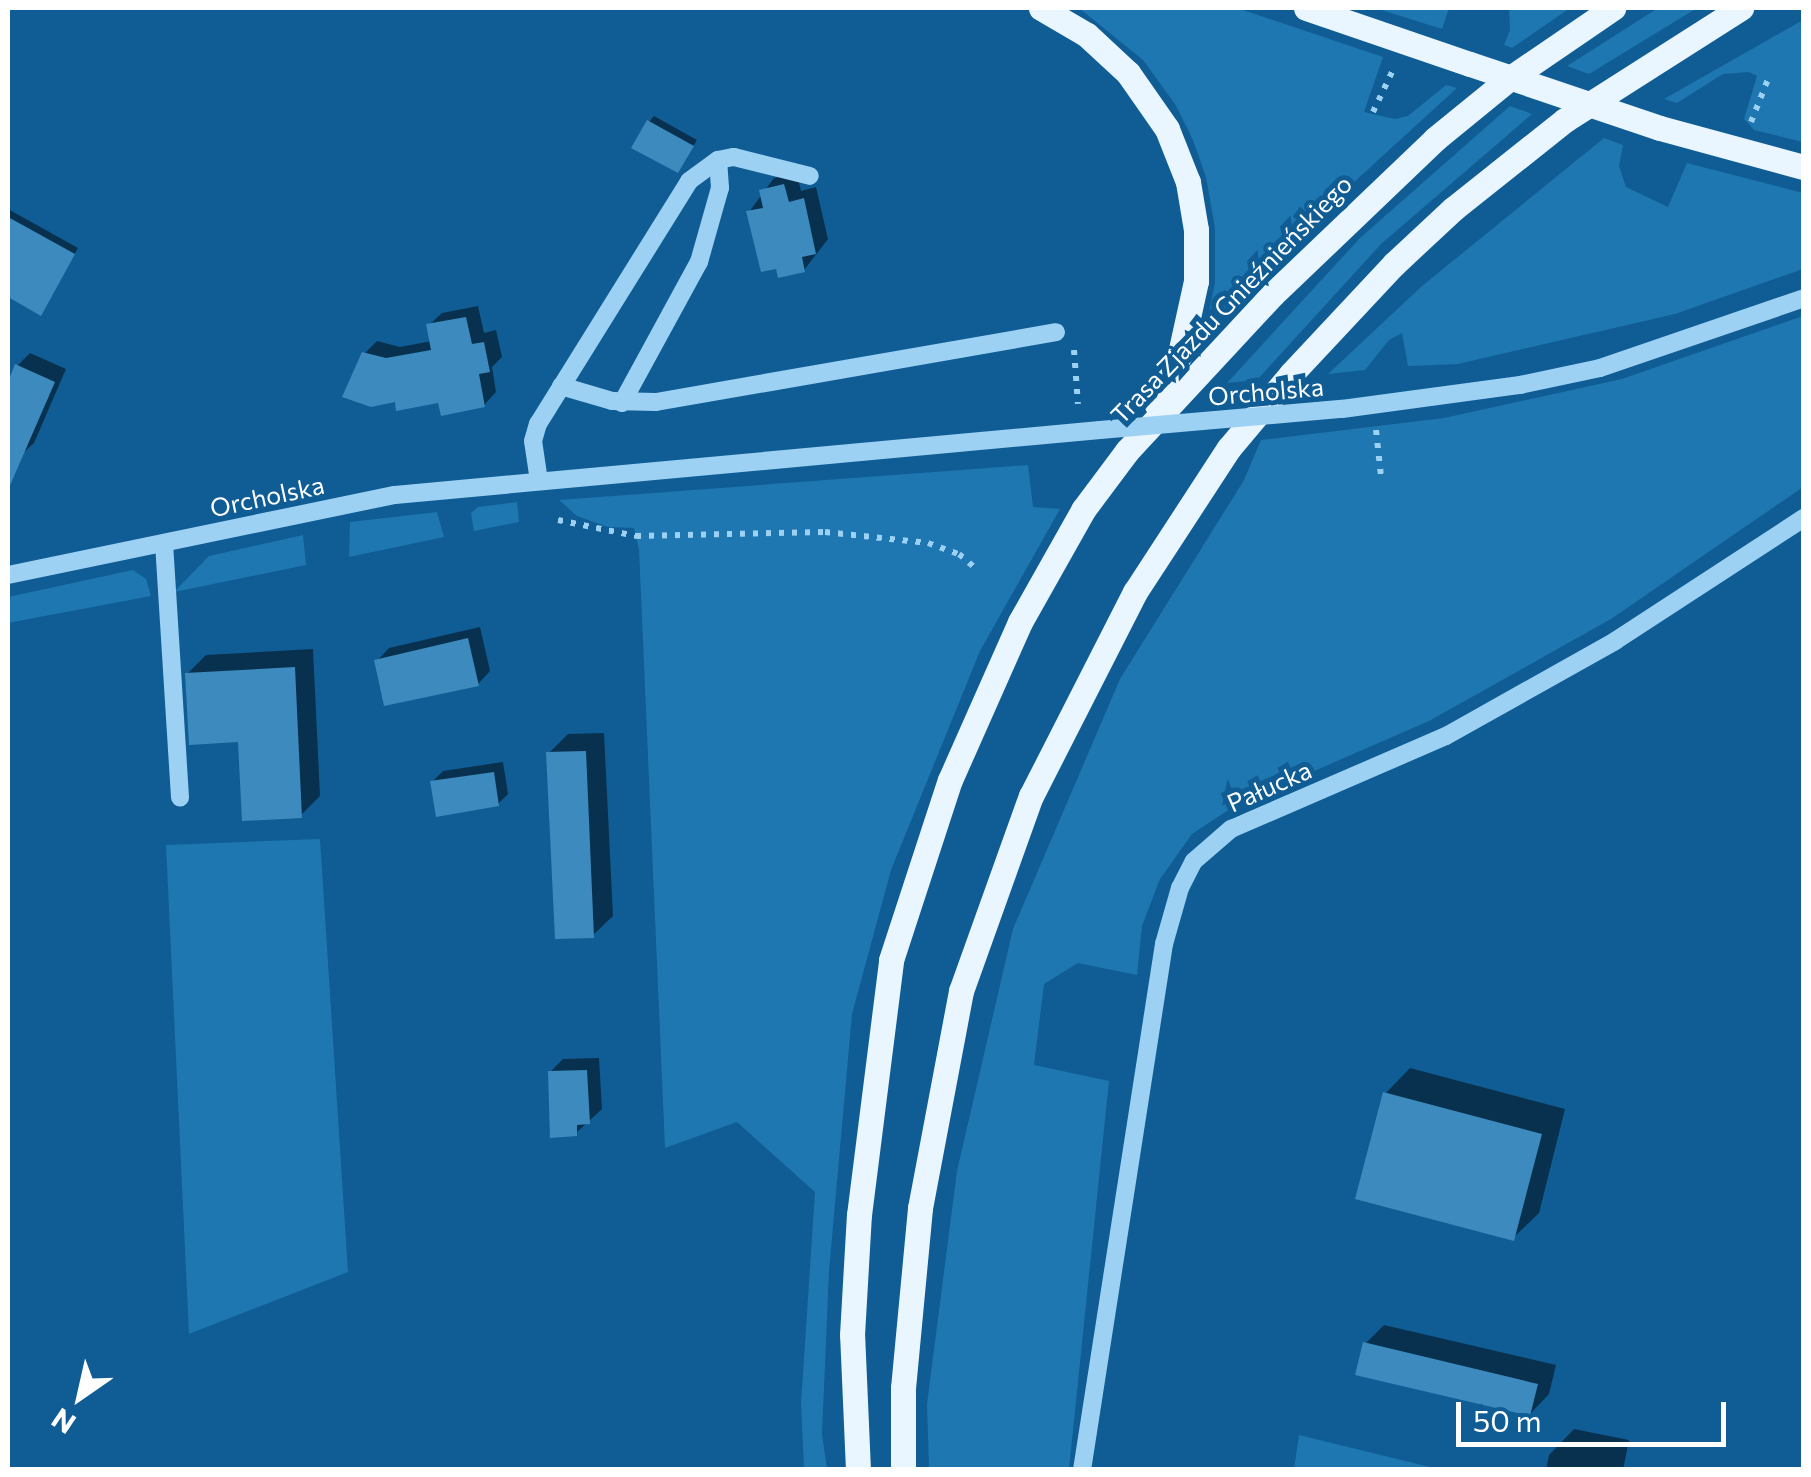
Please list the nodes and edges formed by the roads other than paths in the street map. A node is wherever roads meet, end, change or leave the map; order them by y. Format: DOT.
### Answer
graph roads {
  1 [pos="1041,8"];
  2 [pos="1306,8"];
  3 [pos="1613,8"];
  4 [pos="1742,8"];
  5 [pos="718,160"];
  6 [pos="1804,167"];
  7 [pos="810,176"];
  8 [pos="1804,298"];
  9 [pos="1056,332"];
  10 [pos="561,386"];
  11 [pos="622,402"];
  12 [pos="1127,451"];
  13 [pos="539,481"];
  14 [pos="1804,518"];
  15 [pos="164,543"];
  16 [pos="8,575"];
  17 [pos="180,797"];
  18 [pos="858,1470"];
  19 [pos="903,1470"];
  20 [pos="1082,1470"];
  1 -- 12 [label="main road"];
  2 -- 6 [label="main road, bridge"];
  3 -- 12 [label="main road, Trasa Zjazdu Gnieźnieńskiego"];
  4 -- 19 [label="main road"];
  5 -- 7 [label="street"];
  5 -- 10 [label="street"];
  5 -- 11 [label="street"];
  8 -- 13 [label="street, Orcholska, bridge"];
  9 -- 11 [label="street"];
  10 -- 11 [label="street"];
  10 -- 13 [label="street"];
  12 -- 18 [label="main road, Trasa Zjazdu Gnieźnieńskiego"];
  13 -- 15 [label="street, Orcholska"];
  14 -- 20 [label="street, Pałucka"];
  15 -- 16 [label="street, Orcholska"];
  15 -- 17 [label="street"];
}
